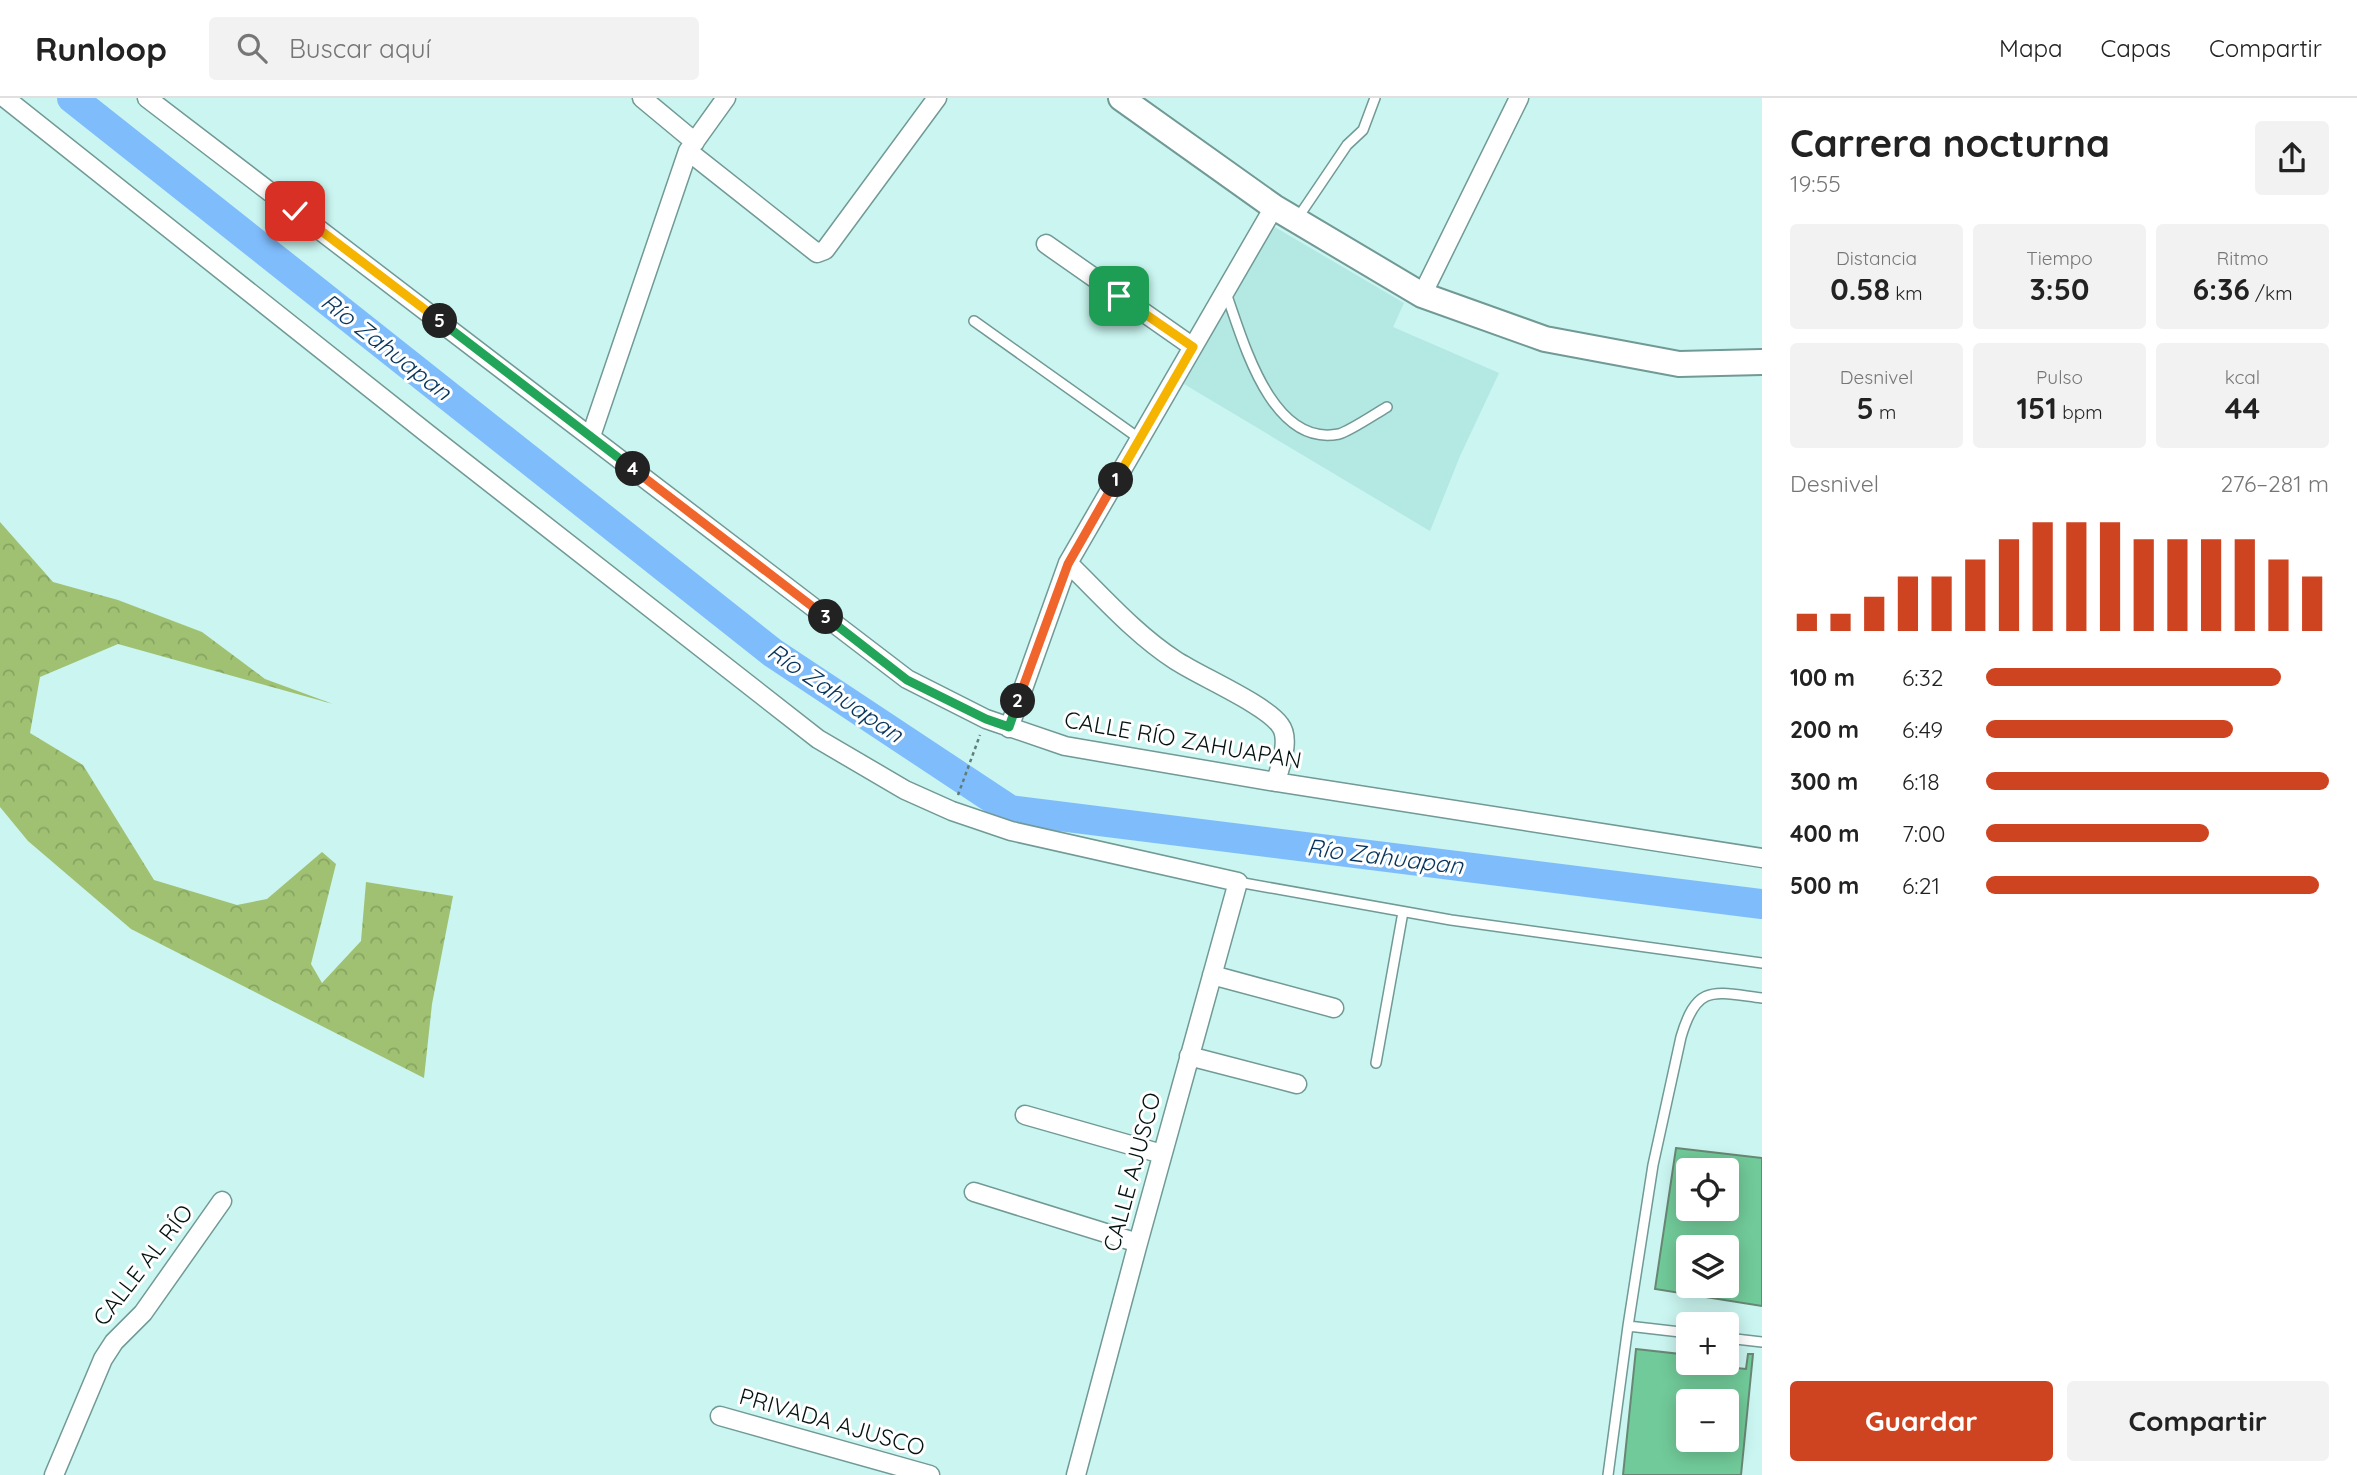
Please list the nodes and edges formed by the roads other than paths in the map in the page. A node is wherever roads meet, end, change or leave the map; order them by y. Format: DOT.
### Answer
graph roads {
  1 [pos="5,98"];
  2 [pos="147,98"];
  3 [pos="642,98"];
  4 [pos="726,98"];
  5 [pos="937,98"];
  6 [pos="1121,98"];
  7 [pos="1375,98"];
  8 [pos="1519,98"];
  9 [pos="692,147"];
  10 [pos="1274,207"];
  11 [pos="1296,220"];
  12 [pos="1046,244"];
  13 [pos="1225,292"];
  14 [pos="1422,295"];
  15 [pos="974,321"];
  16 [pos="1193,347"];
  17 [pos="1762,362"];
  18 [pos="1387,407"];
  19 [pos="591,436"];
  20 [pos="1140,439"];
  21 [pos="1068,564"];
  22 [pos="1009,727"];
  23 [pos="1276,782"];
  24 [pos="1762,858"];
  25 [pos="1238,882"];
  26 [pos="1403,912"];
  27 [pos="1762,963"];
  28 [pos="1212,975"];
  29 [pos="1762,998"];
  30 [pos="1334,1008"];
  31 [pos="1189,1056"];
  32 [pos="1376,1063"];
  33 [pos="1297,1084"];
  34 [pos="1025,1115"];
  35 [pos="1162,1154"];
  36 [pos="974,1192"];
  37 [pos="222,1201"];
  38 [pos="1138,1243"];
  39 [pos="1628,1326"];
  40 [pos="1676,1332"];
  41 [pos="1739,1339"];
  42 [pos="1762,1342"];
  43 [pos="720,1416"];
  44 [pos="54,1475"];
  45 [pos="930,1475"];
  46 [pos="1076,1475"];
  47 [pos="1608,1475"];
  1 -- 25 [label="street"];
  2 -- 19 [label="street, CALLE RÍO ZAHUAPAN"];
  3 -- 9 [label="street"];
  4 -- 9 [label="street"];
  5 -- 9 [label="street"];
  6 -- 10 [label="main road"];
  7 -- 11 [label="lane"];
  8 -- 14 [label="street"];
  9 -- 19 [label="street"];
  10 -- 11 [label="main road"];
  10 -- 13 [label="street"];
  11 -- 14 [label="main road"];
  12 -- 16 [label="street"];
  13 -- 16 [label="street"];
  13 -- 18 [label="lane"];
  14 -- 17 [label="main road"];
  15 -- 20 [label="lane"];
  16 -- 20 [label="street"];
  19 -- 22 [label="street, CALLE RÍO ZAHUAPAN"];
  20 -- 21 [label="street"];
  21 -- 22 [label="street"];
  21 -- 23 [label="street"];
  22 -- 23 [label="street, CALLE RÍO ZAHUAPAN"];
  23 -- 24 [label="street, CALLE RÍO ZAHUAPAN"];
  25 -- 26 [label="lane"];
  25 -- 28 [label="street, CALLE AJUSCO"];
  26 -- 27 [label="lane"];
  26 -- 32 [label="lane"];
  28 -- 30 [label="street"];
  28 -- 31 [label="street, CALLE AJUSCO"];
  29 -- 39 [label="lane"];
  31 -- 33 [label="street"];
  31 -- 35 [label="street, CALLE AJUSCO"];
  34 -- 35 [label="street"];
  35 -- 38 [label="street, CALLE AJUSCO"];
  36 -- 38 [label="street"];
  37 -- 44 [label="street, CALLE AL RÍO"];
  38 -- 46 [label="street, CALLE AJUSCO"];
  39 -- 40 [label="lane"];
  39 -- 47 [label="lane"];
  41 -- 42 [label="lane"];
  43 -- 45 [label="street, PRIVADA AJUSCO"];
}
